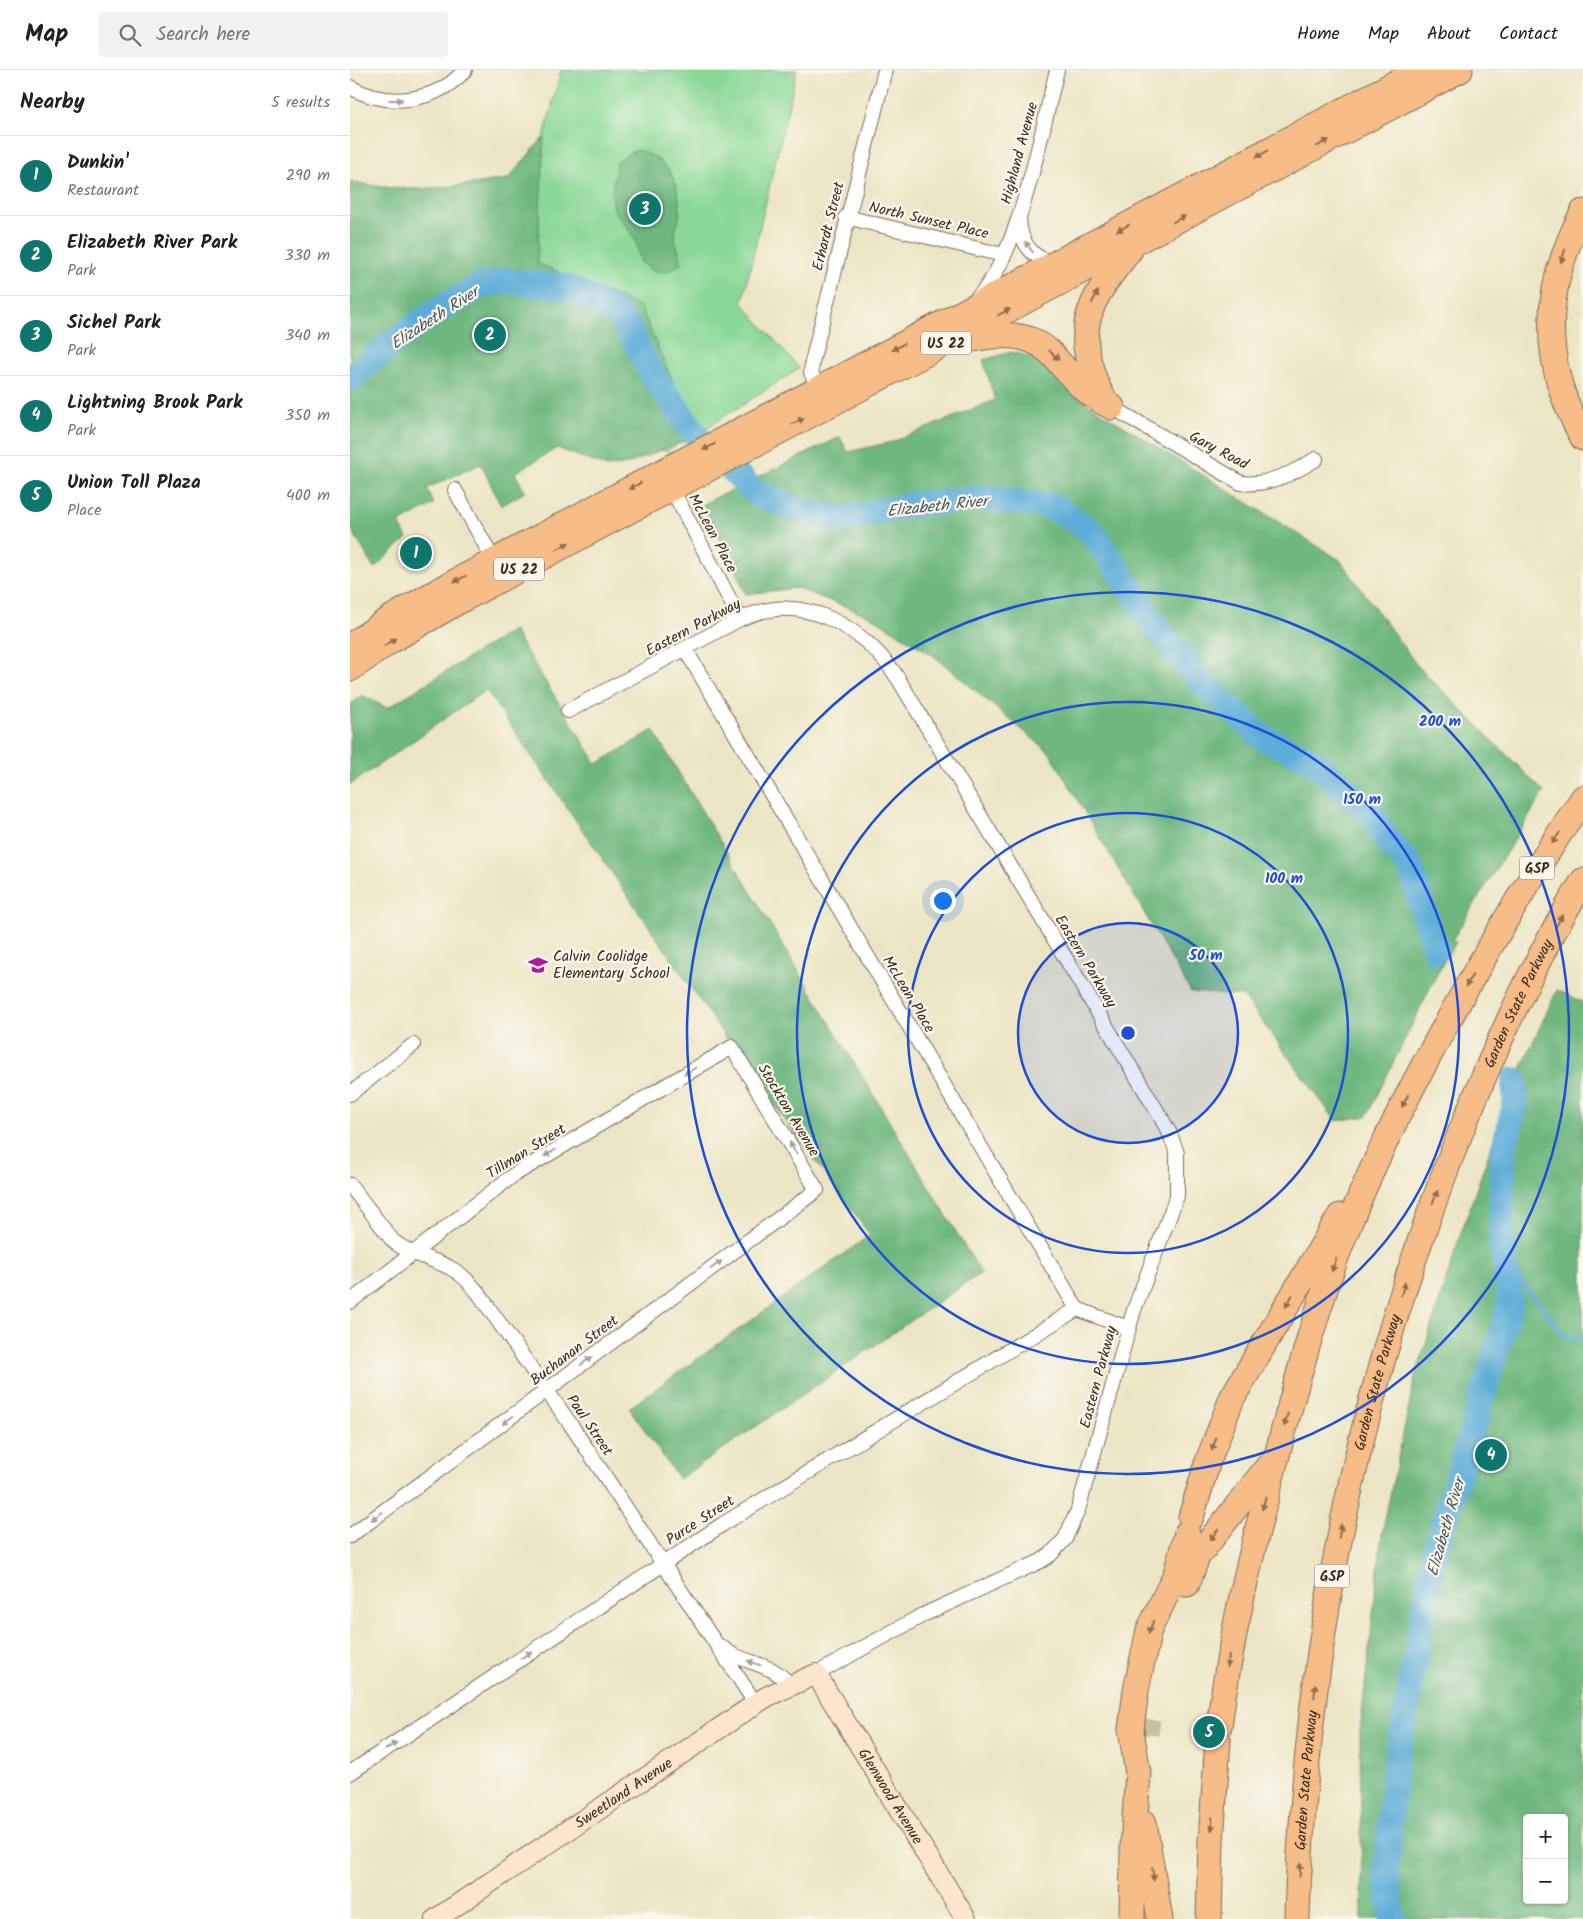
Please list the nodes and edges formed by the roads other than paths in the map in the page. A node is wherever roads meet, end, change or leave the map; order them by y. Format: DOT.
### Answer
graph roads {
  1 [pos="465,70"];
  2 [pos="885,70"];
  3 [pos="1057,70"];
  4 [pos="1395,70"];
  5 [pos="1420,70"];
  6 [pos="1460,70"];
  7 [pos="350,87"];
  8 [pos="1349,108"];
  9 [pos="1583,212"];
  10 [pos="1019,216"];
  11 [pos="846,217"];
  12 [pos="1136,242"];
  13 [pos="1003,254"];
  14 [pos="1056,263"];
  15 [pos="955,317"];
  16 [pos="942,345"];
  17 [pos="818,389"];
  18 [pos="1112,407"];
  19 [pos="748,437"];
  20 [pos="1583,438"];
  21 [pos="1316,459"];
  22 [pos="686,470"];
  23 [pos="672,488"];
  24 [pos="455,490"];
  25 [pos="494,561"];
  26 [pos="740,619"];
  27 [pos="350,646"];
  28 [pos="685,649"];
  29 [pos="350,670"];
  30 [pos="568,712"];
  31 [pos="1583,798"];
  32 [pos="1583,881"];
  33 [pos="413,1045"];
  34 [pos="732,1047"];
  35 [pos="350,1094"];
  36 [pos="1386,1139"];
  37 [pos="350,1185"];
  38 [pos="817,1190"];
  39 [pos="412,1253"];
  40 [pos="350,1302"];
  41 [pos="1078,1309"];
  42 [pos="1128,1328"];
  43 [pos="547,1390"];
  44 [pos="1276,1456"];
  45 [pos="350,1536"];
  46 [pos="664,1563"];
  47 [pos="716,1642"];
  48 [pos="816,1674"];
  49 [pos="790,1686"];
  50 [pos="756,1704"];
  51 [pos="350,1773"];
  52 [pos="1138,1782"];
  53 [pos="436,1919"];
  54 [pos="966,1919"];
  55 [pos="1132,1919"];
  56 [pos="1160,1919"];
  57 [pos="1209,1919"];
  58 [pos="1297,1919"];
  7 -- 1 [label="street, one-way"];
  2 -- 11 [label="street, Erhardt Street"];
  3 -- 10 [label="street, Highland Avenue"];
  4 -- 8 [label="highway"];
  5 -- 8 [label="highway, US 22"];
  12 -- 6 [label="highway, US 22, one-way"];
  8 -- 14 [label="highway, US 22, one-way"];
  9 -- 20 [label="highway, one-way"];
  10 -- 13 [label="street, Highland Avenue"];
  14 -- 10 [label="street, Highland Avenue, one-way"];
  11 -- 13 [label="street, North Sunset Place"];
  11 -- 17 [label="street, Erhardt Street"];
  16 -- 12 [label="highway, US 22, one-way"];
  18 -- 12 [label="highway, one-way"];
  13 -- 15 [label="street, Highland Avenue"];
  14 -- 15 [label="highway, US 22"];
  15 -- 17 [label="highway, US 22, one-way"];
  16 -- 18 [label="highway, one-way"];
  19 -- 16 [label="highway, US 22, one-way"];
  17 -- 19 [label="highway, US 22"];
  18 -- 21 [label="street, Gary Road"];
  19 -- 22 [label="highway, US 22"];
  22 -- 23 [label="highway, US 22"];
  22 -- 25 [label="highway, US 22, one-way"];
  23 -- 26 [label="street, McLean Place"];
  29 -- 23 [label="highway, US 22, one-way"];
  24 -- 25 [label="street"];
  25 -- 27 [label="highway, US 22, one-way"];
  26 -- 28 [label="street, Eastern Parkway"];
  26 -- 42 [label="street, Eastern Parkway"];
  28 -- 30 [label="street, Eastern Parkway"];
  28 -- 41 [label="street, McLean Place"];
  31 -- 36 [label="highway, GSP, one-way"];
  58 -- 32 [label="highway, Garden State Parkway / GSP, one-way"];
  33 -- 35 [label="street"];
  38 -- 34 [label="street, Stockton Avenue, one-way"];
  34 -- 39 [label="street, Tillman Street, one-way"];
  36 -- 44 [label="highway, GSP, one-way"];
  36 -- 52 [label="highway, one-way"];
  37 -- 39 [label="street, Paul Street"];
  43 -- 38 [label="street, Buchanan Street, one-way"];
  39 -- 40 [label="street, Tillman Street"];
  39 -- 43 [label="street, Paul Street"];
  41 -- 42 [label="street"];
  41 -- 46 [label="street, Purce Street"];
  42 -- 48 [label="street, Eastern Parkway"];
  43 -- 45 [label="street, Buchanan Street, one-way"];
  43 -- 46 [label="street, Paul Street"];
  44 -- 52 [label="highway, one-way"];
  44 -- 57 [label="highway, GSP, one-way"];
  46 -- 47 [label="street, Paul Street"];
  51 -- 46 [label="street, Purce Street, one-way"];
  49 -- 47 [label="street, Paul Street, one-way"];
  47 -- 50 [label="street, Paul Street"];
  48 -- 49 [label="street, Sweetland Avenue"];
  48 -- 54 [label="street, Glenwood Avenue"];
  49 -- 50 [label="street, Sweetland Avenue"];
  50 -- 53 [label="street, Sweetland Avenue"];
  52 -- 55 [label="highway"];
  52 -- 56 [label="highway, one-way"];
}
